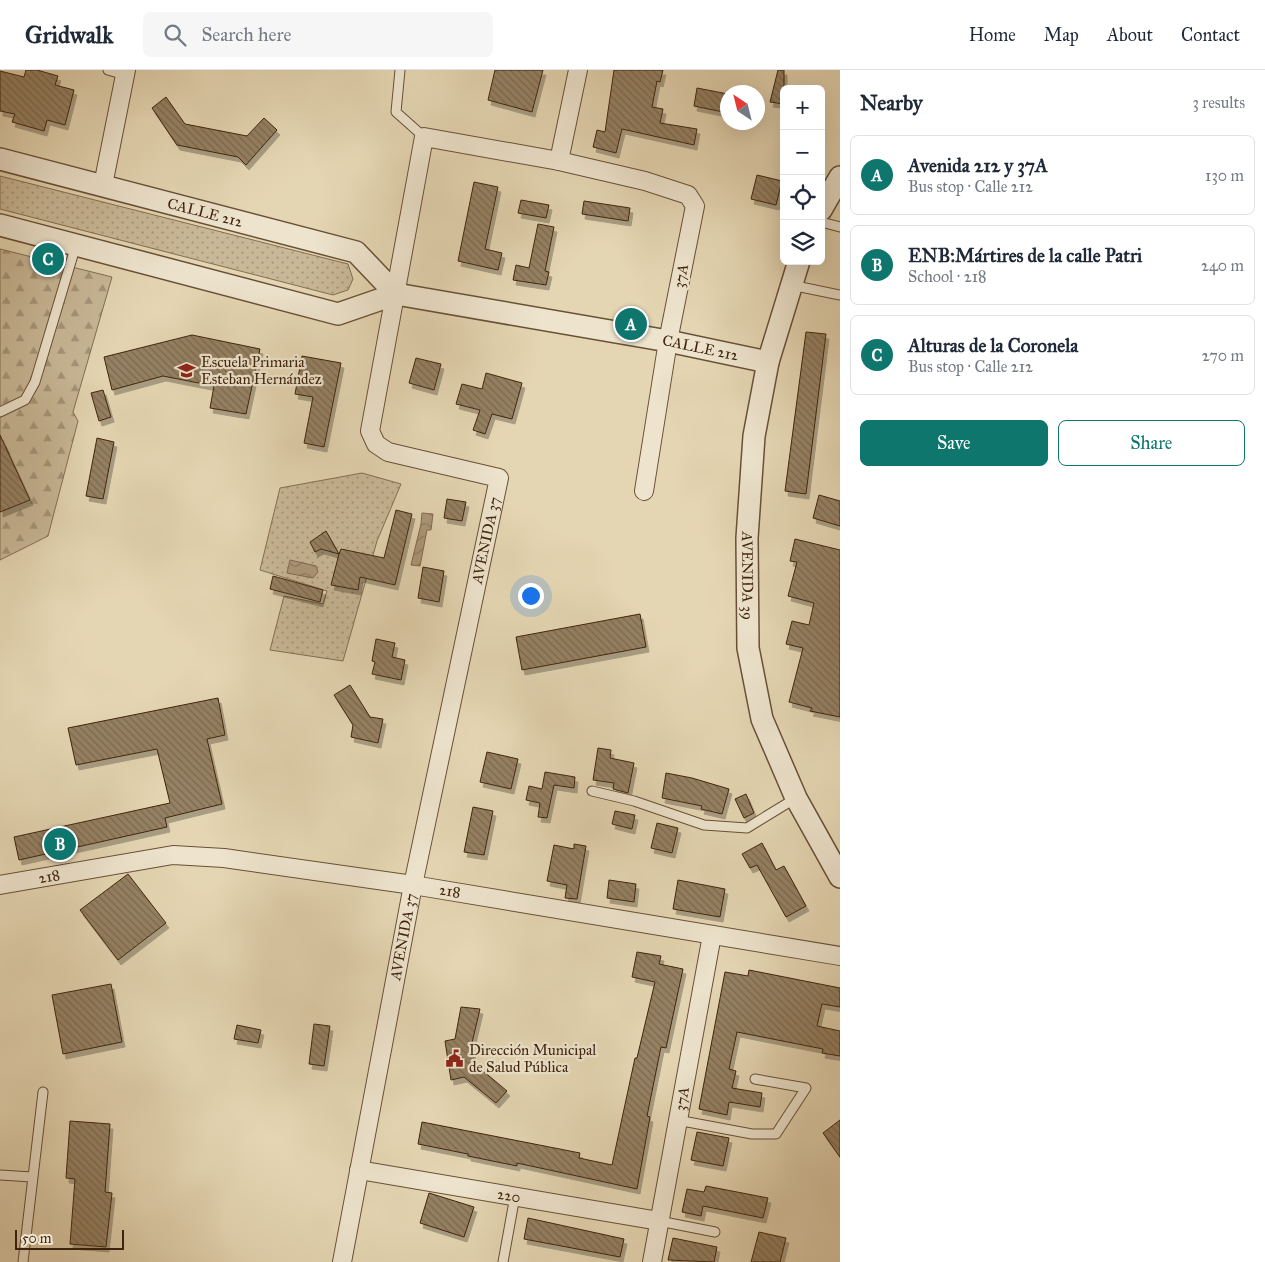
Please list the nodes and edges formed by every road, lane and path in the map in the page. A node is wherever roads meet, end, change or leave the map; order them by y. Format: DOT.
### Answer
graph roads {
  1 [pos="400,70"];
  2 [pos="578,70"];
  3 [pos="120,72"];
  4 [pos="424,137"];
  5 [pos="0,159"];
  6 [pos="559,161"];
  7 [pos="840,177"];
  8 [pos="103,186"];
  9 [pos="825,203"];
  10 [pos="825,223"];
  11 [pos="0,225"];
  12 [pos="840,227"];
  13 [pos="76,245"];
  14 [pos="798,265"];
  15 [pos="791,285"];
  16 [pos="396,294"];
  17 [pos="840,295"];
  18 [pos="668,341"];
  19 [pos="768,362"];
  20 [pos="0,412"];
  21 [pos="644,490"];
  22 [pos="592,791"];
  23 [pos="796,798"];
  24 [pos="840,878"];
  25 [pos="0,885"];
  26 [pos="413,885"];
  27 [pos="712,935"];
  28 [pos="840,956"];
  29 [pos="754,1079"];
  30 [pos="43,1092"];
  31 [pos="677,1120"];
  32 [pos="359,1170"];
  33 [pos="0,1175"];
  34 [pos="32,1177"];
  35 [pos="515,1196"];
  36 [pos="659,1221"];
  37 [pos="715,1232"];
  38 [pos="22,1262"];
  39 [pos="342,1262"];
  40 [pos="503,1262"];
  41 [pos="652,1262"];
  1 -- 4 [label="lane"];
  2 -- 6 [label="street"];
  3 -- 8 [label="street"];
  4 -- 6 [label="street"];
  4 -- 16 [label="street, AVENIDA 37"];
  5 -- 8 [label="street, CALLE 212"];
  6 -- 18 [label="street, 37A"];
  7 -- 9 [label="street"];
  8 -- 16 [label="street, CALLE 212"];
  10 -- 12 [label="lane"];
  11 -- 13 [label="street, CALLE 212"];
  13 -- 16 [label="street, CALLE 212"];
  13 -- 20 [label="lane"];
  14 -- 15 [label="street, AVENIDA 39"];
  15 -- 17 [label="lane"];
  15 -- 19 [label="street, AVENIDA 39"];
  16 -- 18 [label="street, CALLE 212"];
  16 -- 26 [label="street, AVENIDA 37"];
  18 -- 19 [label="street, CALLE 212"];
  18 -- 21 [label="street, 37A"];
  19 -- 23 [label="street, AVENIDA 39"];
  22 -- 23 [label="lane"];
  23 -- 24 [label="street, AVENIDA 39"];
  25 -- 26 [label="street, 218"];
  26 -- 27 [label="street, 218"];
  26 -- 32 [label="street, AVENIDA 37"];
  27 -- 28 [label="street, 218"];
  27 -- 31 [label="street, 37A"];
  29 -- 31 [label="lane"];
  30 -- 34 [label="lane"];
  31 -- 36 [label="street, 37A"];
  32 -- 35 [label="street, 220"];
  32 -- 39 [label="street, AVENIDA 37"];
  33 -- 34 [label="lane"];
  34 -- 38 [label="lane"];
  35 -- 36 [label="street, 220"];
  35 -- 40 [label="lane"];
  36 -- 37 [label="lane"];
  36 -- 41 [label="street, 37A"];
}
